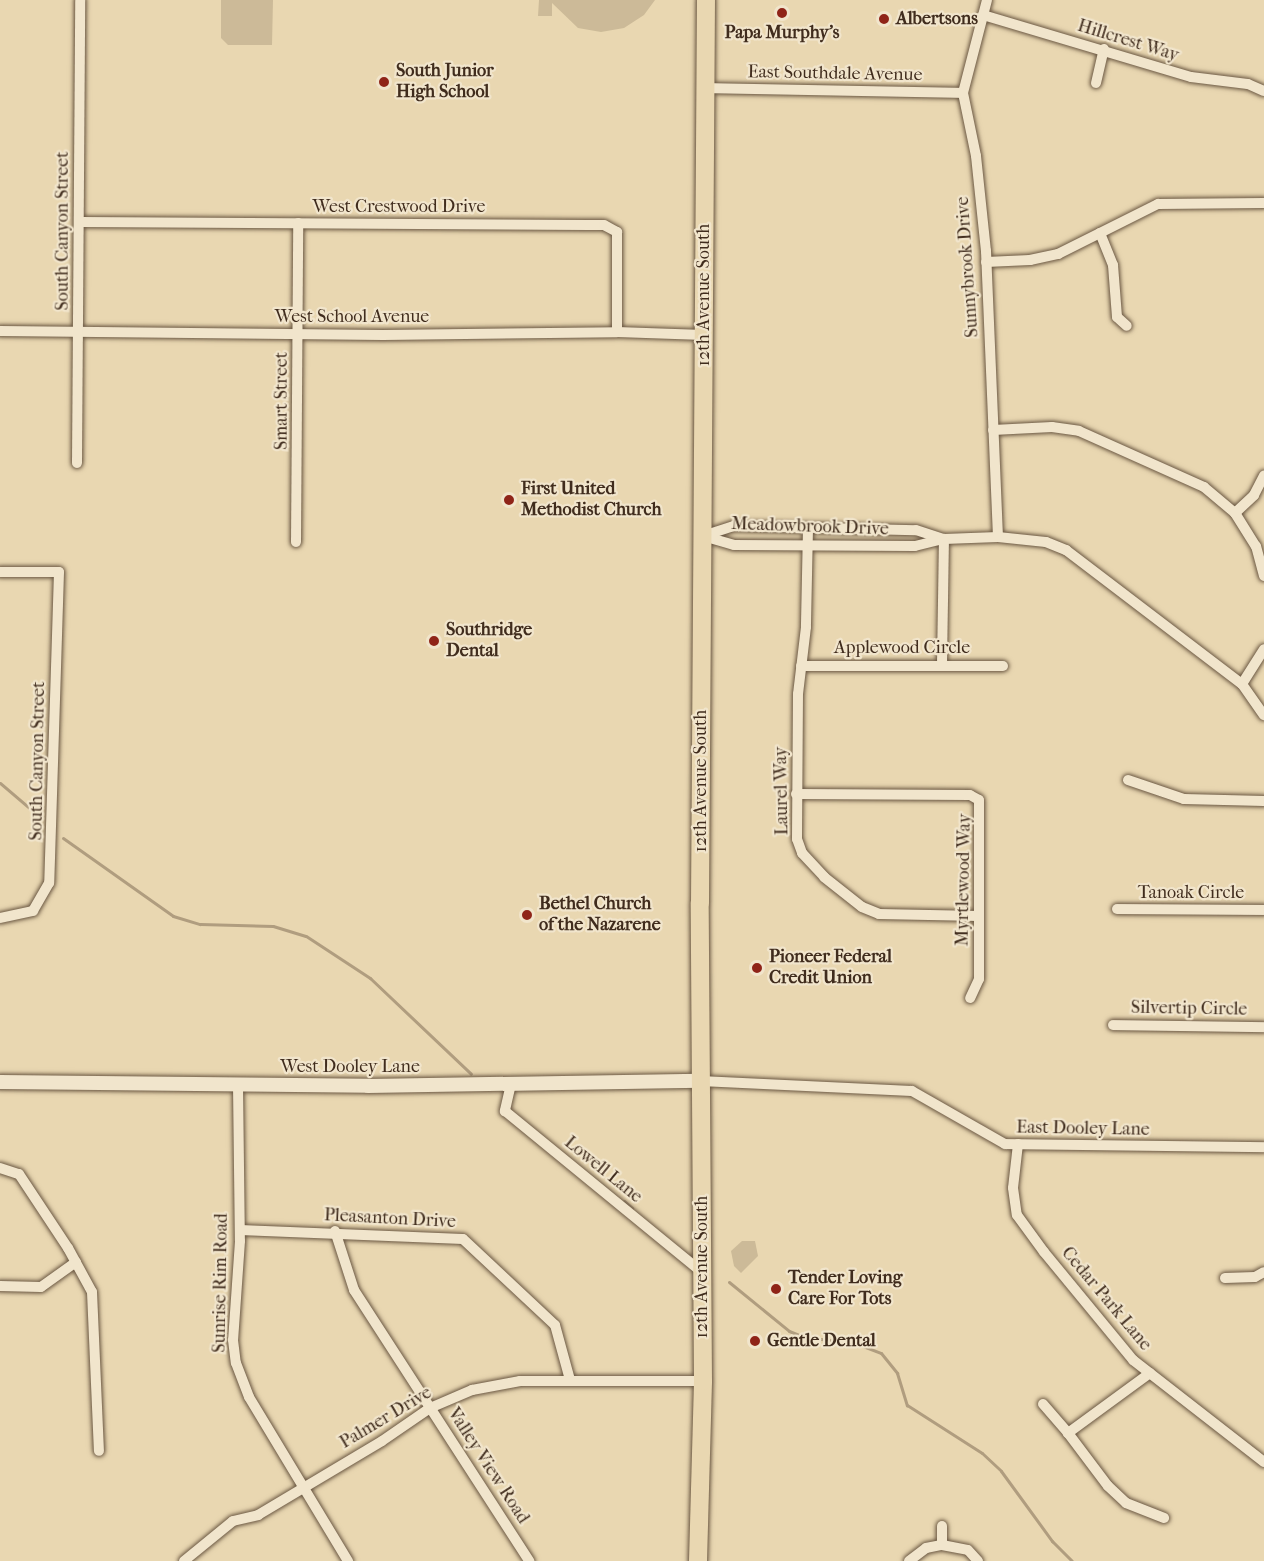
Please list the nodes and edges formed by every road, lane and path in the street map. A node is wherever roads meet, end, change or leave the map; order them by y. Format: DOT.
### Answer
graph roads {
  1 [pos="80,0"];
  2 [pos="706,0"];
  3 [pos="987,0"];
  4 [pos="984,15"];
  5 [pos="1104,49"];
  6 [pos="1096,83"];
  7 [pos="706,88"];
  8 [pos="1264,91"];
  9 [pos="963,93"];
  10 [pos="1264,203"];
  11 [pos="80,222"];
  12 [pos="298,223"];
  13 [pos="1100,233"];
  14 [pos="986,262"];
  15 [pos="1127,326"];
  16 [pos="0,330"];
  17 [pos="80,330"];
  18 [pos="617,332"];
  19 [pos="298,334"];
  20 [pos="704,335"];
  21 [pos="993,430"];
  22 [pos="77,463"];
  23 [pos="1264,475"];
  24 [pos="1235,513"];
  25 [pos="808,528"];
  26 [pos="703,536"];
  27 [pos="998,537"];
  28 [pos="944,539"];
  29 [pos="296,542"];
  30 [pos="808,545"];
  31 [pos="0,572"];
  32 [pos="1264,576"];
  33 [pos="1264,649"];
  34 [pos="942,664"];
  35 [pos="801,666"];
  36 [pos="1003,666"];
  37 [pos="1242,684"];
  38 [pos="1264,715"];
  39 [pos="1128,780"];
  40 [pos="796,794"];
  41 [pos="1264,801"];
  42 [pos="1117,909"];
  43 [pos="1264,910"];
  44 [pos="979,916"];
  45 [pos="0,918"];
  46 [pos="970,998"];
  47 [pos="1113,1024"];
  48 [pos="1264,1027"];
  49 [pos="700,1081"];
  50 [pos="0,1082"];
  51 [pos="238,1084"];
  52 [pos="511,1084"];
  53 [pos="1017,1144"];
  54 [pos="1264,1147"];
  55 [pos="0,1168"];
  56 [pos="240,1230"];
  57 [pos="335,1231"];
  58 [pos="76,1262"];
  59 [pos="702,1272"];
  60 [pos="1264,1272"];
  61 [pos="1225,1278"];
  62 [pos="0,1286"];
  63 [pos="1150,1372"];
  64 [pos="570,1380"];
  65 [pos="703,1381"];
  66 [pos="1043,1404"];
  67 [pos="430,1408"];
  68 [pos="1068,1433"];
  69 [pos="99,1451"];
  70 [pos="1264,1462"];
  71 [pos="304,1485"];
  72 [pos="1164,1518"];
  73 [pos="942,1526"];
  74 [pos="942,1545"];
  75 [pos="184,1561"];
  76 [pos="348,1561"];
  77 [pos="529,1561"];
  78 [pos="698,1561"];
  79 [pos="909,1561"];
  80 [pos="978,1561"];
  1 -- 11 [label="street, South Canyon Street"];
  2 -- 7 [label="main road, 12th Avenue South"];
  3 -- 4 [label="street, Sunnybrook Drive"];
  4 -- 5 [label="street, Hillcrest Way"];
  4 -- 9 [label="street, Sunnybrook Drive"];
  5 -- 6 [label="street"];
  5 -- 8 [label="street, Hillcrest Way"];
  7 -- 9 [label="street, East Southdale Avenue"];
  7 -- 20 [label="main road, 12th Avenue South"];
  9 -- 14 [label="street, Sunnybrook Drive"];
  10 -- 13 [label="street"];
  11 -- 12 [label="street, West Crestwood Drive"];
  11 -- 17 [label="street, South Canyon Street"];
  12 -- 18 [label="street, West Crestwood Drive"];
  12 -- 19 [label="street, Smart Street"];
  13 -- 14 [label="street"];
  13 -- 15 [label="street"];
  14 -- 21 [label="street, Sunnybrook Drive"];
  16 -- 17 [label="street, West School Avenue"];
  17 -- 19 [label="street, West School Avenue"];
  17 -- 22 [label="street, South Canyon Street"];
  18 -- 19 [label="street, West School Avenue"];
  18 -- 20 [label="street, West School Avenue"];
  19 -- 29 [label="street, Smart Street"];
  20 -- 26 [label="main road, 12th Avenue South"];
  21 -- 24 [label="street"];
  21 -- 27 [label="street, Sunnybrook Drive"];
  23 -- 24 [label="street"];
  24 -- 32 [label="street"];
  25 -- 26 [label="street, Meadowbrook Drive"];
  25 -- 28 [label="street, Meadowbrook Drive"];
  25 -- 30 [label="street, Laurel Way"];
  26 -- 30 [label="street, Meadowbrook Drive"];
  26 -- 49 [label="main road, 12th Avenue South"];
  27 -- 28 [label="street, Meadowbrook Drive"];
  27 -- 37 [label="street, Meadowbrook Drive"];
  28 -- 30 [label="street, Meadowbrook Drive"];
  28 -- 34 [label="street"];
  30 -- 35 [label="street, Laurel Way"];
  31 -- 45 [label="street, South Canyon Street"];
  33 -- 37 [label="street"];
  34 -- 35 [label="street, Applewood Circle"];
  34 -- 36 [label="street, Applewood Circle"];
  35 -- 40 [label="street, Laurel Way"];
  37 -- 38 [label="street, Meadowbrook Drive"];
  39 -- 41 [label="street"];
  40 -- 44 [label="street, Laurel Way"];
  40 -- 44 [label="street, Myrtlewood Way"];
  42 -- 43 [label="street, Tanoak Circle"];
  44 -- 46 [label="street, Myrtlewood Way"];
  47 -- 48 [label="street, Silvertip Circle"];
  49 -- 52 [label="street, West Dooley Lane"];
  49 -- 53 [label="street, East Dooley Lane"];
  49 -- 59 [label="main road, 12th Avenue South"];
  50 -- 51 [label="street, West Dooley Lane"];
  51 -- 52 [label="street, West Dooley Lane"];
  51 -- 56 [label="street, Sunrise Rim Road"];
  52 -- 59 [label="street, Lowell Lane"];
  53 -- 54 [label="street, East Dooley Lane"];
  53 -- 63 [label="street, Cedar Park Lane"];
  55 -- 58 [label="street"];
  56 -- 57 [label="street, Pleasanton Drive"];
  56 -- 71 [label="street, Sunrise Rim Road"];
  57 -- 64 [label="street, Pleasanton Drive"];
  57 -- 67 [label="street, Valley View Road"];
  58 -- 62 [label="street"];
  58 -- 69 [label="street"];
  59 -- 65 [label="main road, 12th Avenue South"];
  60 -- 61 [label="street"];
  63 -- 68 [label="street"];
  63 -- 70 [label="street, Cedar Park Lane"];
  64 -- 65 [label="street, Palmer Drive"];
  64 -- 67 [label="street, Palmer Drive"];
  65 -- 78 [label="main road, 12th Avenue South"];
  66 -- 68 [label="street"];
  67 -- 71 [label="street, Palmer Drive"];
  67 -- 77 [label="street, Valley View Road"];
  68 -- 72 [label="street"];
  71 -- 75 [label="street, Palmer Drive"];
  71 -- 76 [label="street, Sunrise Rim Road"];
  73 -- 74 [label="street"];
  74 -- 79 [label="street"];
  74 -- 80 [label="street"];
}
